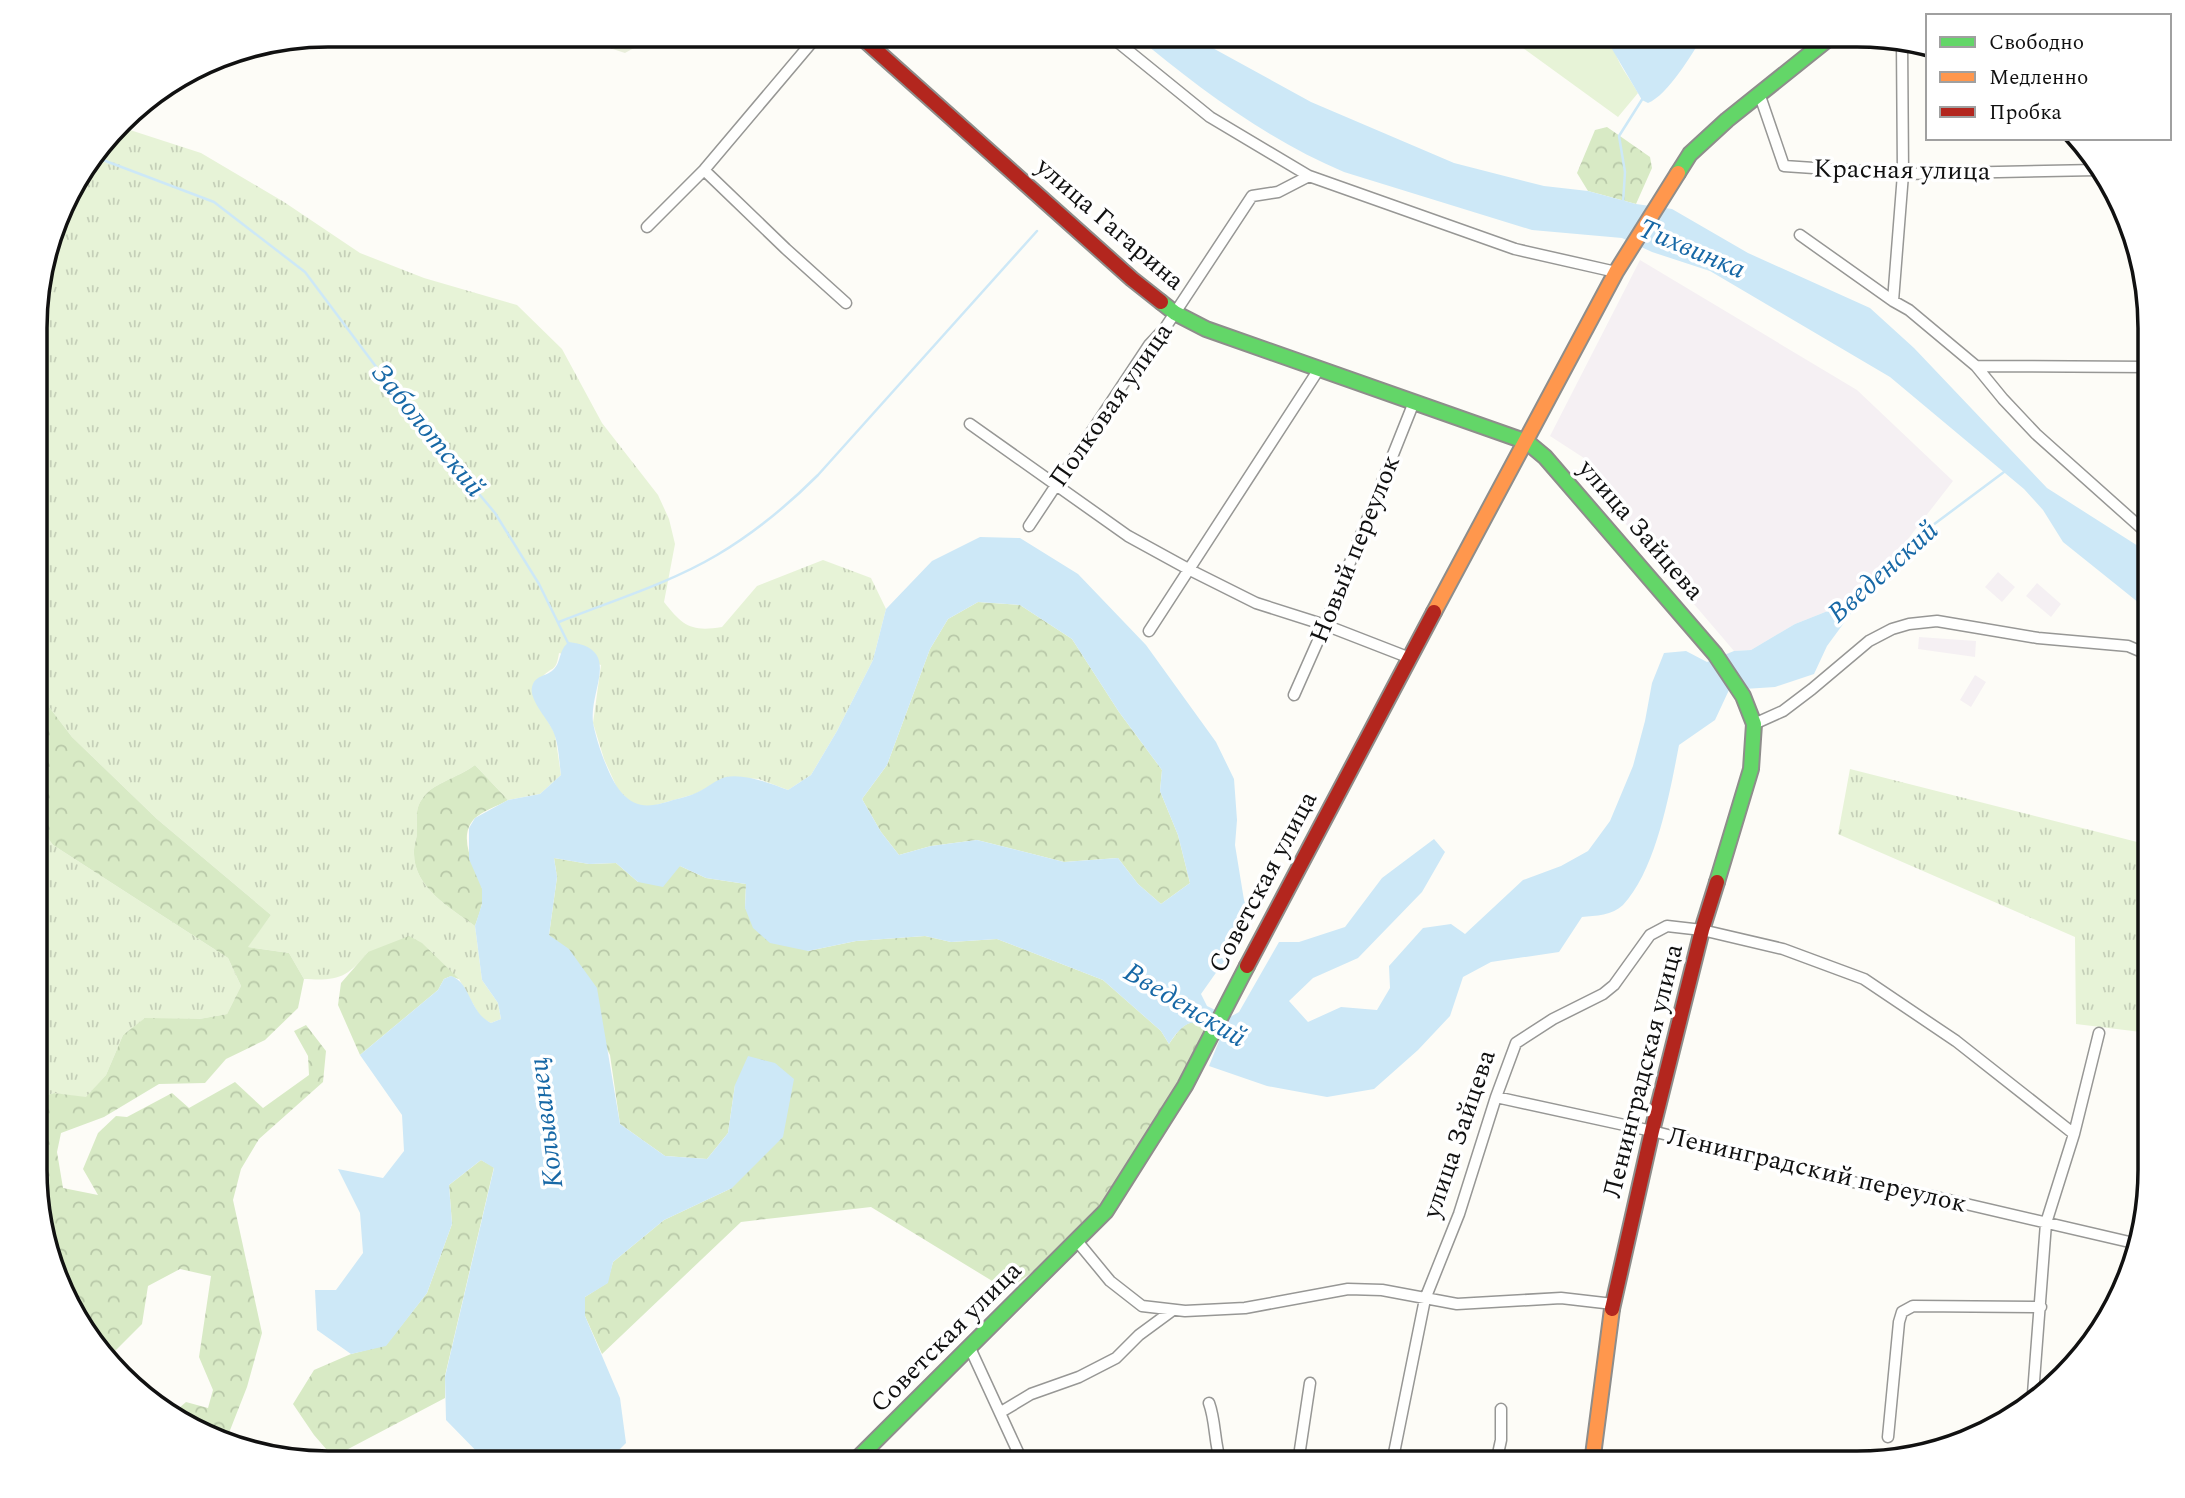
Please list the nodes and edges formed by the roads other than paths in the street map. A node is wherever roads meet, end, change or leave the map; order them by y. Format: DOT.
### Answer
graph roads {
  1 [pos="808,47"];
  2 [pos="872,47"];
  3 [pos="1124,47"];
  4 [pos="1818,47"];
  5 [pos="1902,51"];
  6 [pos="1759,93"];
  7 [pos="704,170"];
  8 [pos="2089,170"];
  9 [pos="1903,174"];
  10 [pos="1309,176"];
  11 [pos="647,227"];
  12 [pos="1800,235"];
  13 [pos="1616,272"];
  14 [pos="1893,301"];
  15 [pos="846,303"];
  16 [pos="1175,313"];
  17 [pos="1976,366"];
  18 [pos="2138,367"];
  19 [pos="1319,369"];
  20 [pos="1414,402"];
  21 [pos="970,424"];
  22 [pos="1527,442"];
  23 [pos="1055,486"];
  24 [pos="2138,525"];
  25 [pos="1029,526"];
  26 [pos="1191,570"];
  27 [pos="1325,625"];
  28 [pos="1149,631"];
  29 [pos="2138,650"];
  30 [pos="1410,658"];
  31 [pos="1294,695"];
  32 [pos="1743,696"];
  33 [pos="1754,724"];
  34 [pos="1702,930"];
  35 [pos="2099,1033"];
  36 [pos="1496,1097"];
  37 [pos="1652,1131"];
  38 [pos="2074,1134"];
  39 [pos="2046,1223"];
  40 [pos="1077,1241"];
  41 [pos="2128,1242"];
  42 [pos="1425,1299"];
  43 [pos="1613,1304"];
  44 [pos="2041,1307"];
  45 [pos="1173,1310"];
  46 [pos="970,1348"];
  47 [pos="1310,1383"];
  48 [pos="2034,1388"];
  49 [pos="1209,1403"];
  50 [pos="1501,1409"];
  51 [pos="1000,1412"];
  52 [pos="1888,1437"];
  53 [pos="865,1451"];
  54 [pos="1018,1451"];
  55 [pos="1218,1451"];
  56 [pos="1300,1451"];
  57 [pos="1394,1451"];
  58 [pos="1499,1451"];
  59 [pos="1594,1451"];
  1 -- 7 [label="street"];
  2 -- 16 [label="main road, улица Гагарина"];
  3 -- 10 [label="street"];
  4 -- 6 [label="main road"];
  5 -- 9 [label="street"];
  6 -- 9 [label="street, Красная улица"];
  6 -- 13 [label="main road, Советская улица"];
  7 -- 11 [label="street"];
  7 -- 15 [label="street"];
  8 -- 9 [label="street, Красная улица"];
  9 -- 14 [label="street"];
  10 -- 13 [label="street"];
  10 -- 16 [label="street, Полковая улица"];
  12 -- 14 [label="street"];
  13 -- 22 [label="main road, Советская улица"];
  14 -- 17 [label="street"];
  16 -- 19 [label="main road, улица Гагарина"];
  16 -- 23 [label="street, Полковая улица"];
  17 -- 18 [label="street"];
  17 -- 24 [label="street"];
  19 -- 20 [label="main road, улица Гагарина"];
  19 -- 26 [label="street"];
  20 -- 22 [label="main road, улица Гагарина"];
  20 -- 27 [label="street, Новый переулок"];
  21 -- 23 [label="street"];
  22 -- 30 [label="main road, Советская улица"];
  22 -- 32 [label="main road, улица Зайцева"];
  23 -- 25 [label="street, Полковая улица"];
  23 -- 26 [label="street"];
  26 -- 27 [label="street"];
  26 -- 28 [label="street"];
  27 -- 30 [label="street"];
  27 -- 31 [label="street, Новый переулок"];
  29 -- 33 [label="street"];
  30 -- 40 [label="main road, Советская улица"];
  32 -- 33 [label="main road, Ленинградская улица"];
  33 -- 34 [label="main road, Ленинградская улица"];
  34 -- 36 [label="street, улица Зайцева"];
  34 -- 37 [label="main road, Ленинградская улица"];
  34 -- 38 [label="street, улица Зайцева"];
  35 -- 38 [label="street"];
  36 -- 37 [label="street, Ленинградский переулок"];
  36 -- 42 [label="street, улица Зайцева"];
  37 -- 39 [label="street, Ленинградский переулок"];
  37 -- 43 [label="main road, Ленинградская улица"];
  38 -- 39 [label="street"];
  39 -- 41 [label="street, Ленинградский переулок"];
  39 -- 44 [label="street"];
  40 -- 45 [label="street"];
  40 -- 46 [label="main road, Советская улица"];
  42 -- 43 [label="street"];
  42 -- 45 [label="street"];
  42 -- 57 [label="street, улица Зайцева"];
  43 -- 59 [label="main road, Ленинградская улица"];
  44 -- 48 [label="street"];
  44 -- 52 [label="street"];
  45 -- 51 [label="street"];
  46 -- 51 [label="street"];
  46 -- 53 [label="main road, Советская улица"];
  47 -- 56 [label="street"];
  49 -- 55 [label="street"];
  50 -- 58 [label="street"];
  51 -- 54 [label="street"];
}
